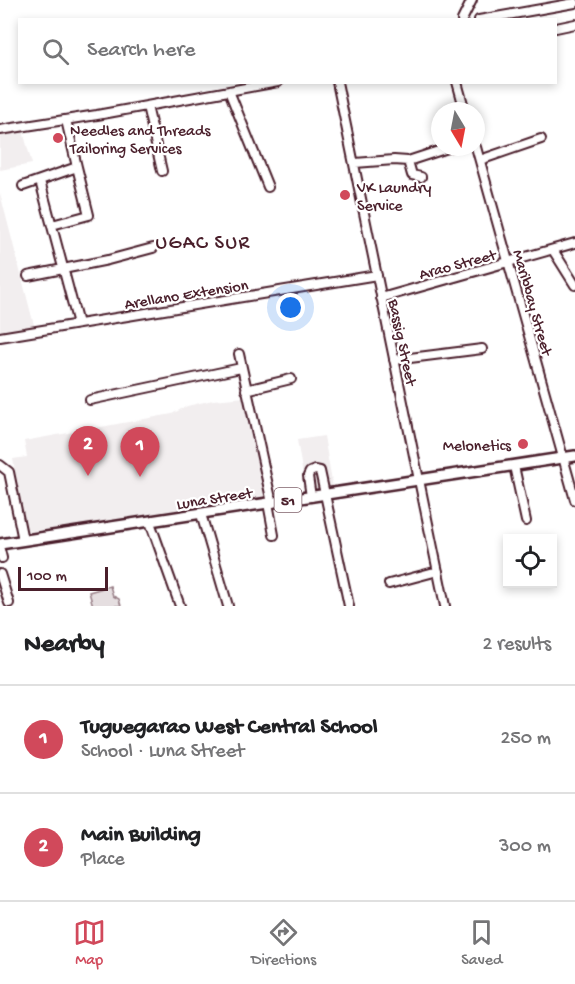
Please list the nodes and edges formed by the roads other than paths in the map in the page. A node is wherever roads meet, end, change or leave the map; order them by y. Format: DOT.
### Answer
graph roads {
  1 [pos="472,0"];
  2 [pos="575,3"];
  3 [pos="463,18"];
  4 [pos="491,18"];
  5 [pos="575,24"];
  6 [pos="557,28"];
  7 [pos="224,84"];
  8 [pos="267,84"];
  9 [pos="338,84"];
  10 [pos="458,84"];
  11 [pos="227,91"];
  12 [pos="463,102"];
  13 [pos="147,106"];
  14 [pos="66,120"];
  15 [pos="0,130"];
  16 [pos="541,139"];
  17 [pos="431,154"];
  18 [pos="479,156"];
  19 [pos="480,160"];
  20 [pos="408,161"];
  21 [pos="355,163"];
  22 [pos="77,167"];
  23 [pos="162,171"];
  24 [pos="421,177"];
  25 [pos="40,181"];
  26 [pos="23,186"];
  27 [pos="268,187"];
  28 [pos="52,225"];
  29 [pos="575,243"];
  30 [pos="153,248"];
  31 [pos="553,250"];
  32 [pos="509,263"];
  33 [pos="64,269"];
  34 [pos="377,275"];
  35 [pos="28,276"];
  36 [pos="575,285"];
  37 [pos="381,298"];
  38 [pos="78,324"];
  39 [pos="0,337"];
  40 [pos="482,349"];
  41 [pos="239,354"];
  42 [pos="394,360"];
  43 [pos="241,369"];
  44 [pos="291,379"];
  45 [pos="246,390"];
  46 [pos="90,400"];
  47 [pos="575,456"];
  48 [pos="564,458"];
  49 [pos="0,465"];
  50 [pos="513,466"];
  51 [pos="419,481"];
  52 [pos="325,495"];
  53 [pos="311,497"];
  54 [pos="575,500"];
  55 [pos="270,503"];
  56 [pos="201,514"];
  57 [pos="526,521"];
  58 [pos="150,522"];
  59 [pos="274,535"];
  60 [pos="22,540"];
  61 [pos="0,544"];
  62 [pos="438,572"];
  63 [pos="0,574"];
  64 [pos="389,584"];
  65 [pos="9,603"];
  66 [pos="180,606"];
  67 [pos="228,606"];
  68 [pos="349,606"];
  69 [pos="445,606"];
  1 -- 3 [label="street"];
  2 -- 4 [label="street"];
  5 -- 6 [label="street"];
  7 -- 11 [label="street"];
  8 -- 11 [label="street"];
  9 -- 21 [label="street, Bassig Street"];
  10 -- 12 [label="street"];
  11 -- 13 [label="street"];
  11 -- 27 [label="street"];
  13 -- 14 [label="street"];
  13 -- 23 [label="street"];
  14 -- 15 [label="street"];
  14 -- 22 [label="street"];
  16 -- 19 [label="street"];
  17 -- 20 [label="street"];
  18 -- 19 [label="street, Maribbay Street"];
  19 -- 32 [label="street, Maribbay Street"];
  20 -- 21 [label="street"];
  20 -- 24 [label="street"];
  21 -- 34 [label="street, Bassig Street"];
  22 -- 25 [label="street"];
  22 -- 28 [label="street"];
  25 -- 26 [label="street"];
  25 -- 28 [label="street"];
  28 -- 33 [label="street"];
  29 -- 31 [label="street, Arao Street"];
  30 -- 33 [label="street"];
  31 -- 32 [label="street, Arao Street"];
  31 -- 36 [label="street"];
  32 -- 37 [label="street, Arao Street"];
  32 -- 48 [label="street, Maribbay Street"];
  33 -- 35 [label="street"];
  33 -- 38 [label="street"];
  34 -- 37 [label="street, Bassig Street"];
  34 -- 38 [label="street, Arellano Extension"];
  37 -- 42 [label="street, Bassig Street"];
  38 -- 39 [label="street, Arellano Extension"];
  40 -- 42 [label="street"];
  41 -- 43 [label="street"];
  42 -- 51 [label="street, Bassig Street"];
  43 -- 45 [label="street"];
  43 -- 46 [label="street"];
  44 -- 45 [label="street"];
  45 -- 55 [label="street"];
  47 -- 48 [label="main road, Luna Street / 51"];
  48 -- 50 [label="main road, Luna Street / 51"];
  48 -- 54 [label="street, Maribbay Street"];
  49 -- 60 [label="street"];
  50 -- 51 [label="main road, Luna Street / 51"];
  50 -- 57 [label="street"];
  51 -- 52 [label="main road, Luna Street / 51"];
  51 -- 62 [label="street, Bassig Street"];
  52 -- 53 [label="main road, Luna Street / 51"];
  52 -- 53 [label="street"];
  52 -- 68 [label="street"];
  53 -- 55 [label="main road, Luna Street / 51"];
  55 -- 56 [label="main road, Luna Street / 51"];
  55 -- 59 [label="street"];
  56 -- 58 [label="main road, Luna Street / 51"];
  56 -- 67 [label="street"];
  58 -- 60 [label="main road, Luna Street / 51"];
  58 -- 66 [label="street"];
  60 -- 61 [label="main road, Luna Street / 51"];
  62 -- 64 [label="street"];
  62 -- 69 [label="street, Bassig Street"];
  63 -- 65 [label="street"];
}
